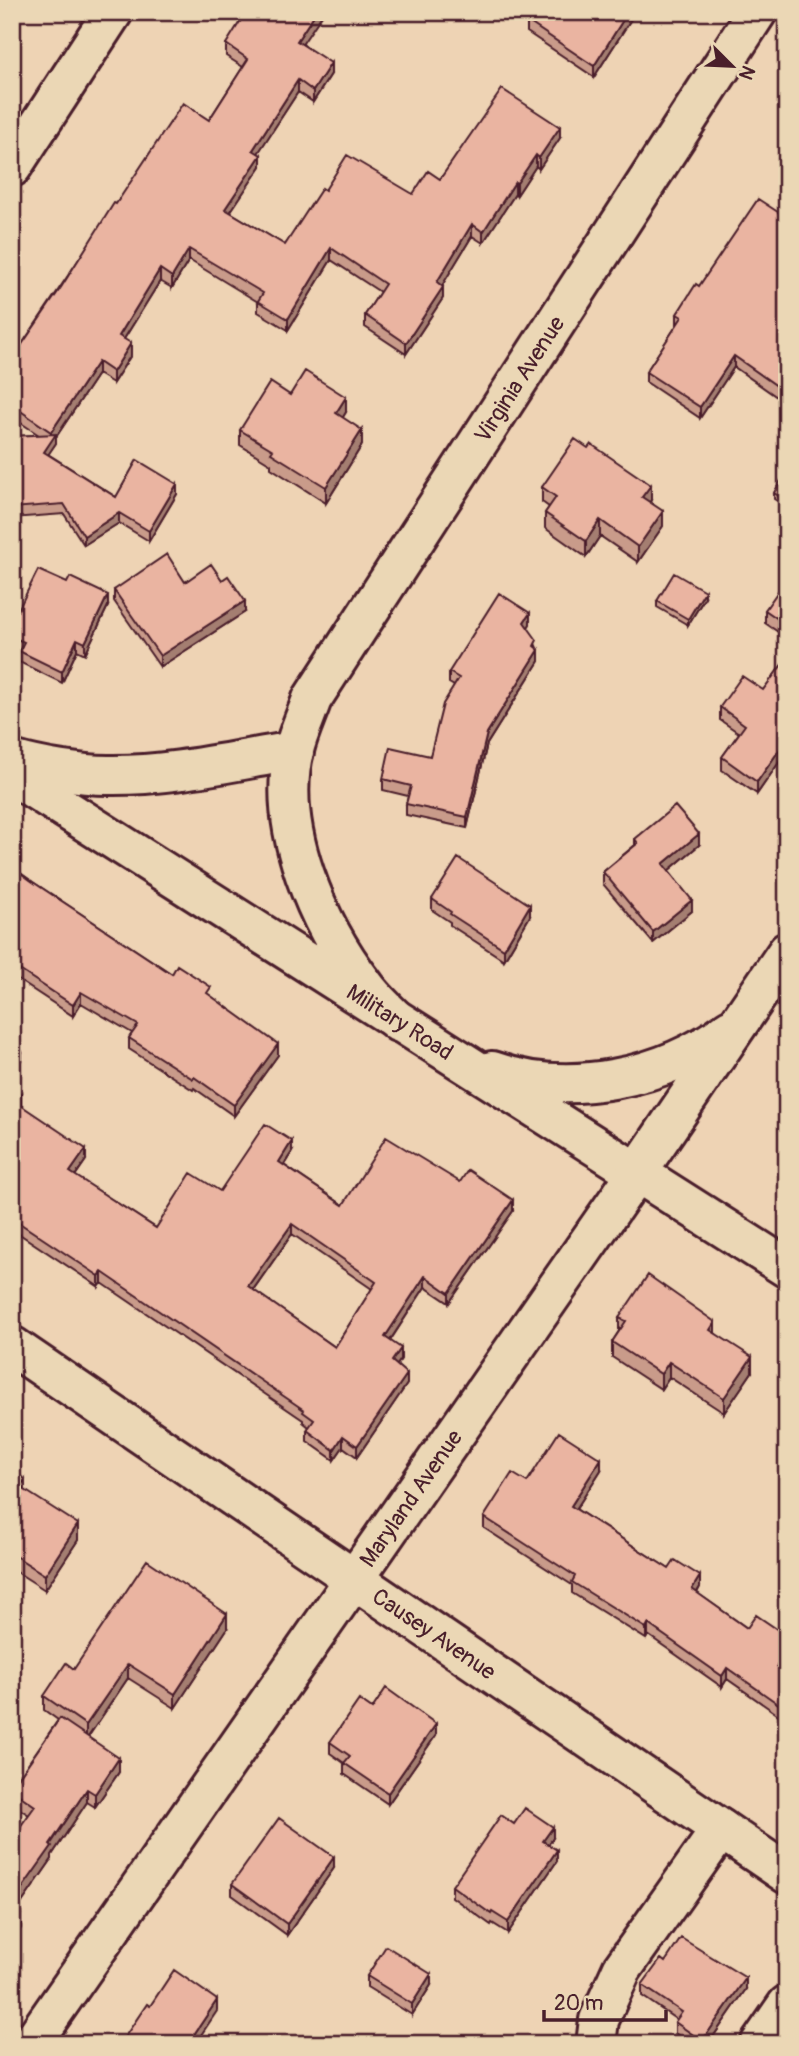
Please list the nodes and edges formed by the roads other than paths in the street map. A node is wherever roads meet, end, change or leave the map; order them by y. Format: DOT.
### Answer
graph roads {
  1 [pos="113,12"];
  2 [pos="757,12"];
  3 [pos="786,12"];
  4 [pos="738,28"];
  5 [pos="12,167"];
  6 [pos="293,751"];
  7 [pos="12,760"];
  8 [pos="12,775"];
  9 [pos="787,952"];
  10 [pos="742,1020"];
  11 [pos="398,1022"];
  12 [pos="457,1059"];
  13 [pos="636,1174"];
  14 [pos="787,1268"];
  15 [pos="12,1346"];
  16 [pos="353,1579"];
  17 [pos="721,1829"];
  18 [pos="787,1874"];
  19 [pos="787,2005"];
  20 [pos="31,2044"];
  21 [pos="596,2044"];
  22 [pos="760,2044"];
  1 -- 5 [label="street"];
  2 -- 4 [label="street, Virginia Avenue"];
  3 -- 4 [label="street"];
  4 -- 6 [label="street, Virginia Avenue"];
  6 -- 7 [label="street"];
  6 -- 11 [label="street, Virginia Avenue"];
  8 -- 11 [label="street, Military Road"];
  9 -- 10 [label="street, Maryland Avenue"];
  10 -- 12 [label="street"];
  10 -- 13 [label="street, Maryland Avenue"];
  11 -- 12 [label="street, Military Road"];
  12 -- 13 [label="street, Military Road"];
  13 -- 14 [label="street, Military Road"];
  13 -- 16 [label="street, Maryland Avenue"];
  15 -- 16 [label="street, Causey Avenue"];
  16 -- 17 [label="street, Causey Avenue"];
  16 -- 20 [label="street, Maryland Avenue"];
  17 -- 18 [label="street, Causey Avenue"];
  17 -- 21 [label="street"];
  19 -- 22 [label="street"];
}
